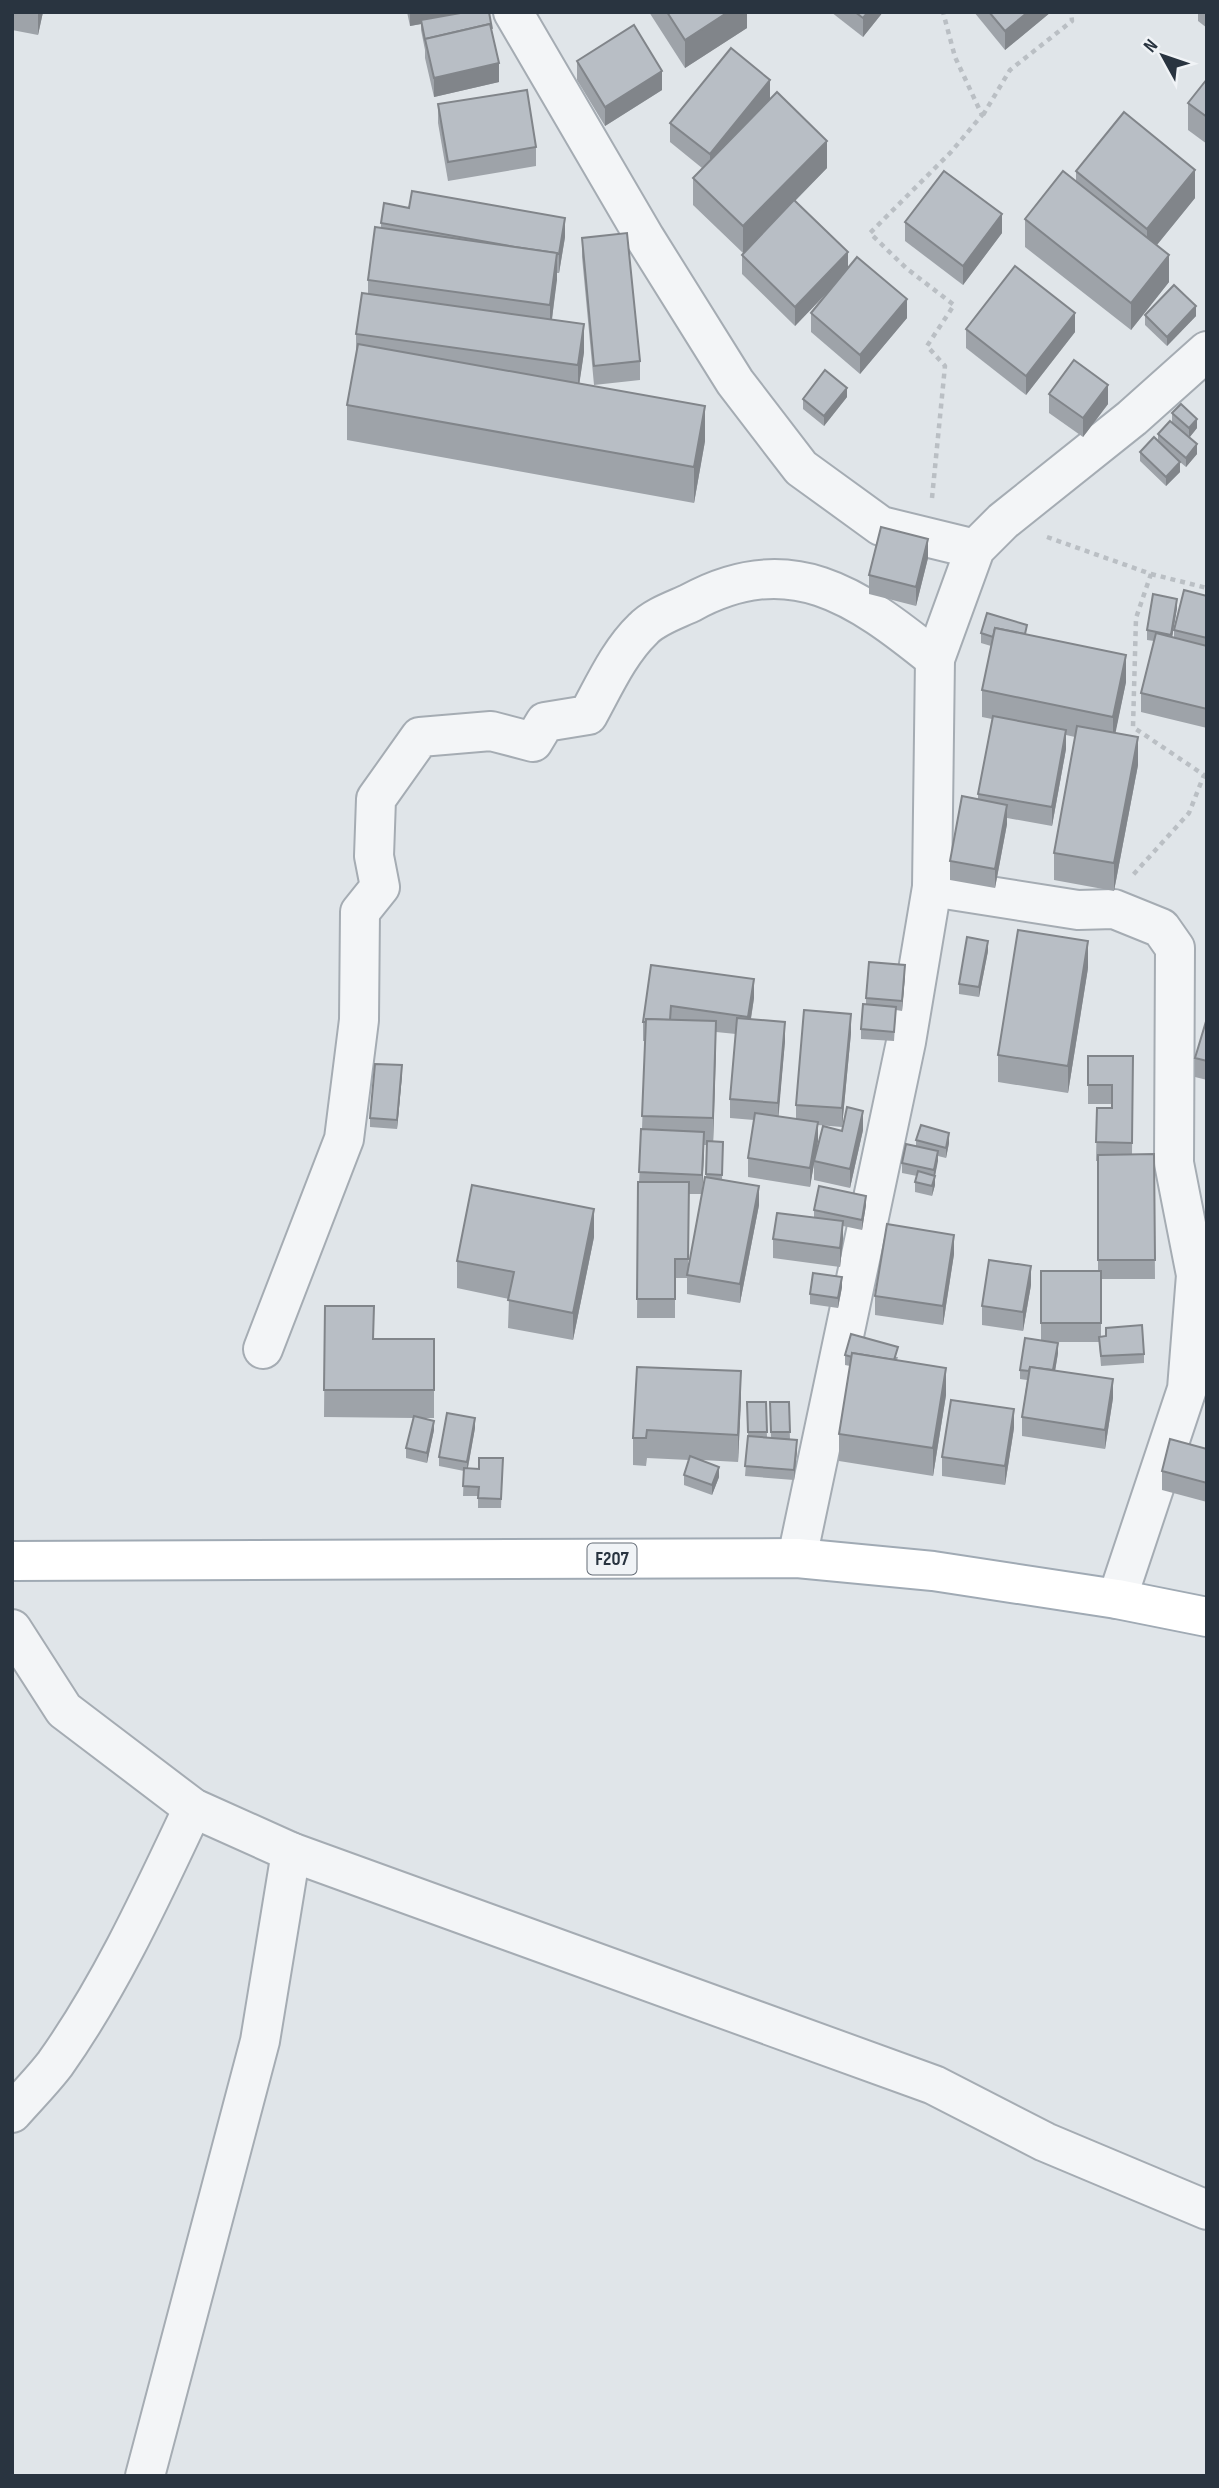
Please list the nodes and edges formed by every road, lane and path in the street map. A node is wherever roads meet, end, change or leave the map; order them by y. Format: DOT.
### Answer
graph roads {
  1 [pos="513,12"];
  2 [pos="943,12"];
  3 [pos="1071,12"];
  4 [pos="982,115"];
  5 [pos="1207,351"];
  6 [pos="1003,521"];
  7 [pos="926,537"];
  8 [pos="975,549"];
  9 [pos="1151,574"];
  10 [pos="1207,588"];
  11 [pos="935,659"];
  12 [pos="932,887"];
  13 [pos="1114,909"];
  14 [pos="263,1349"];
  15 [pos="797,1558"];
  16 [pos="12,1562"];
  17 [pos="1117,1599"];
  18 [pos="1207,1617"];
  19 [pos="12,1629"];
  20 [pos="193,1808"];
  21 [pos="291,1852"];
  22 [pos="12,2113"];
  23 [pos="1207,2210"];
  24 [pos="145,2476"];
  1 -- 7 [label="street"];
  2 -- 4 [label="path"];
  3 -- 4 [label="path"];
  4 -- 7 [label="path"];
  5 -- 6 [label="street"];
  6 -- 8 [label="street"];
  6 -- 9 [label="path"];
  7 -- 8 [label="street"];
  8 -- 11 [label="street"];
  9 -- 10 [label="path"];
  9 -- 13 [label="path"];
  11 -- 12 [label="street"];
  11 -- 14 [label="street"];
  12 -- 13 [label="street"];
  12 -- 15 [label="street"];
  13 -- 17 [label="street"];
  15 -- 16 [label="main road, F207"];
  15 -- 17 [label="main road, F207"];
  17 -- 18 [label="main road, F207"];
  19 -- 20 [label="street"];
  20 -- 21 [label="street"];
  20 -- 22 [label="street"];
  21 -- 23 [label="street"];
  21 -- 24 [label="street"];
}
